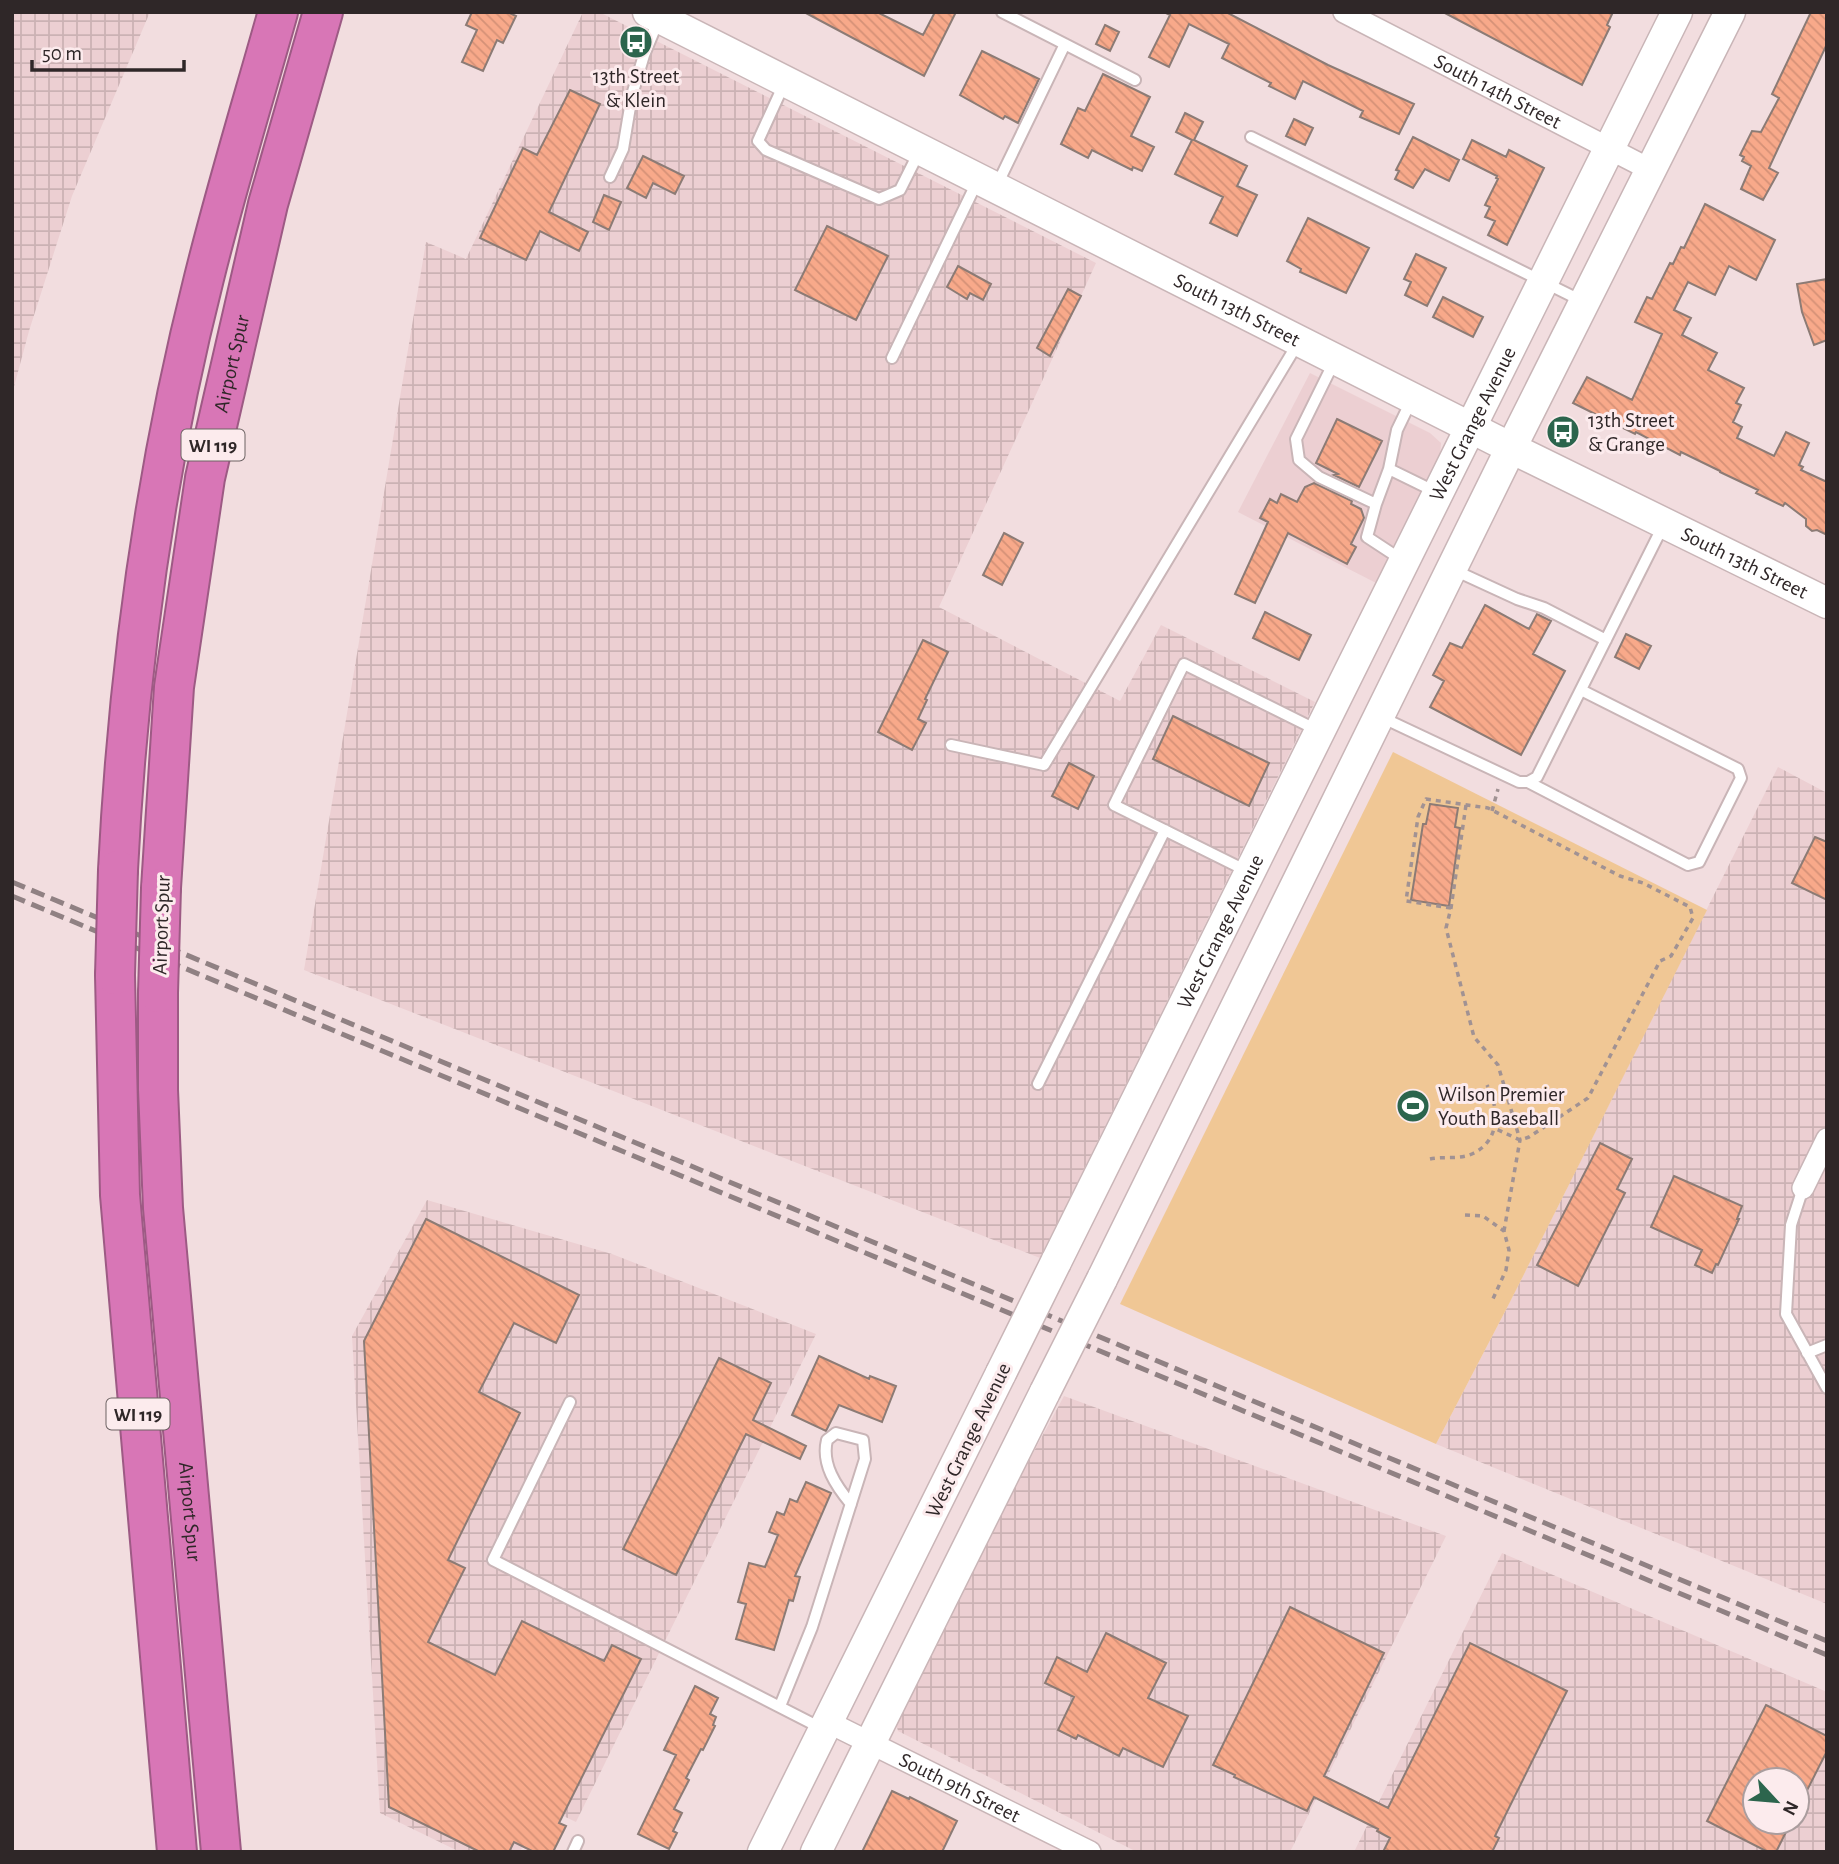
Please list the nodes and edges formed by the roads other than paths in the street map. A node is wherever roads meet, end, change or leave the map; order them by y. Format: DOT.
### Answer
graph roads {
  1 [pos="278,12"];
  2 [pos="323,12"];
  3 [pos="1002,12"];
  4 [pos="1677,12"];
  5 [pos="1730,12"];
  6 [pos="1355,15"];
  7 [pos="664,17"];
  8 [pos="1065,44"];
  9 [pos="1135,80"];
  10 [pos="785,81"];
  11 [pos="1251,137"];
  12 [pos="920,149"];
  13 [pos="1609,149"];
  14 [pos="1651,170"];
  15 [pos="610,177"];
  16 [pos="987,183"];
  17 [pos="1544,281"];
  18 [pos="1585,302"];
  19 [pos="1299,341"];
  20 [pos="892,358"];
  21 [pos="1336,359"];
  22 [pos="1413,398"];
  23 [pos="1471,427"];
  24 [pos="1511,448"];
  25 [pos="1389,469"];
  26 [pos="1439,493"];
  27 [pos="1376,504"];
  28 [pos="1665,524"];
  29 [pos="1405,562"];
  30 [pos="1452,569"];
  31 [pos="1387,597"];
  32 [pos="1827,603"];
  33 [pos="1428,617"];
  34 [pos="1606,640"];
  35 [pos="1581,690"];
  36 [pos="1381,717"];
  37 [pos="1320,731"];
  38 [pos="951,745"];
  39 [pos="1528,782"];
  40 [pos="1165,830"];
  41 [pos="1250,873"];
  42 [pos="1292,894"];
  43 [pos="1038,1084"];
  44 [pos="1827,1139"];
  45 [pos="1821,1163"];
  46 [pos="1803,1188"];
  47 [pos="1827,1345"];
  48 [pos="1807,1353"];
  49 [pos="1827,1388"];
  50 [pos="570,1402"];
  51 [pos="851,1504"];
  52 [pos="780,1706"];
  53 [pos="826,1726"];
  54 [pos="870,1743"];
  55 [pos="177,1852"];
  56 [pos="221,1852"];
  57 [pos="762,1852"];
  58 [pos="817,1852"];
  59 [pos="1090,1852"];
  1 -- 55 [label="highway, Airport Spur / WI 119, bridge"];
  2 -- 56 [label="highway, Airport Spur / WI 119, bridge"];
  3 -- 8 [label="lane"];
  4 -- 13 [label="street, West Grange Avenue"];
  5 -- 14 [label="street"];
  6 -- 13 [label="street, South 14th Street"];
  7 -- 10 [label="street, South 13th Street"];
  7 -- 15 [label="lane"];
  8 -- 9 [label="lane"];
  8 -- 16 [label="lane"];
  10 -- 12 [label="street, South 13th Street"];
  10 -- 12 [label="lane"];
  11 -- 17 [label="lane"];
  12 -- 16 [label="street, South 13th Street"];
  13 -- 14 [label="street, South 14th Street"];
  13 -- 17 [label="street, West Grange Avenue"];
  14 -- 18 [label="street"];
  16 -- 19 [label="street, South 13th Street"];
  16 -- 20 [label="lane"];
  17 -- 18 [label="lane"];
  17 -- 23 [label="street, West Grange Avenue"];
  18 -- 24 [label="street"];
  19 -- 21 [label="street, South 13th Street"];
  19 -- 38 [label="lane"];
  21 -- 22 [label="street, South 13th Street"];
  21 -- 27 [label="lane"];
  22 -- 23 [label="street, South 13th Street"];
  22 -- 25 [label="lane"];
  23 -- 24 [label="street, South 13th Street"];
  23 -- 26 [label="street, West Grange Avenue"];
  24 -- 28 [label="street, South 13th Street"];
  24 -- 30 [label="street"];
  25 -- 26 [label="lane"];
  25 -- 27 [label="lane"];
  26 -- 29 [label="street, West Grange Avenue"];
  27 -- 29 [label="lane"];
  28 -- 32 [label="street, South 13th Street"];
  28 -- 34 [label="lane"];
  29 -- 31 [label="street, West Grange Avenue"];
  30 -- 33 [label="street"];
  30 -- 34 [label="lane"];
  31 -- 33 [label="street"];
  31 -- 37 [label="street, West Grange Avenue"];
  33 -- 36 [label="street"];
  34 -- 35 [label="lane"];
  35 -- 39 [label="lane"];
  35 -- 39 [label="lane"];
  36 -- 39 [label="lane"];
  36 -- 42 [label="street"];
  37 -- 40 [label="lane"];
  37 -- 41 [label="street, West Grange Avenue"];
  40 -- 41 [label="lane"];
  40 -- 43 [label="lane"];
  41 -- 42 [label="street"];
  41 -- 53 [label="street, West Grange Avenue, bridge"];
  42 -- 54 [label="street, bridge"];
  44 -- 45 [label="street"];
  45 -- 46 [label="street"];
  46 -- 48 [label="lane"];
  47 -- 48 [label="lane"];
  48 -- 49 [label="lane"];
  50 -- 52 [label="lane"];
  51 -- 51 [label="lane"];
  51 -- 52 [label="lane"];
  52 -- 53 [label="lane"];
  53 -- 54 [label="street, South 9th Street"];
  53 -- 57 [label="street, West Grange Avenue"];
  54 -- 58 [label="street"];
  54 -- 59 [label="street, South 9th Street"];
}
